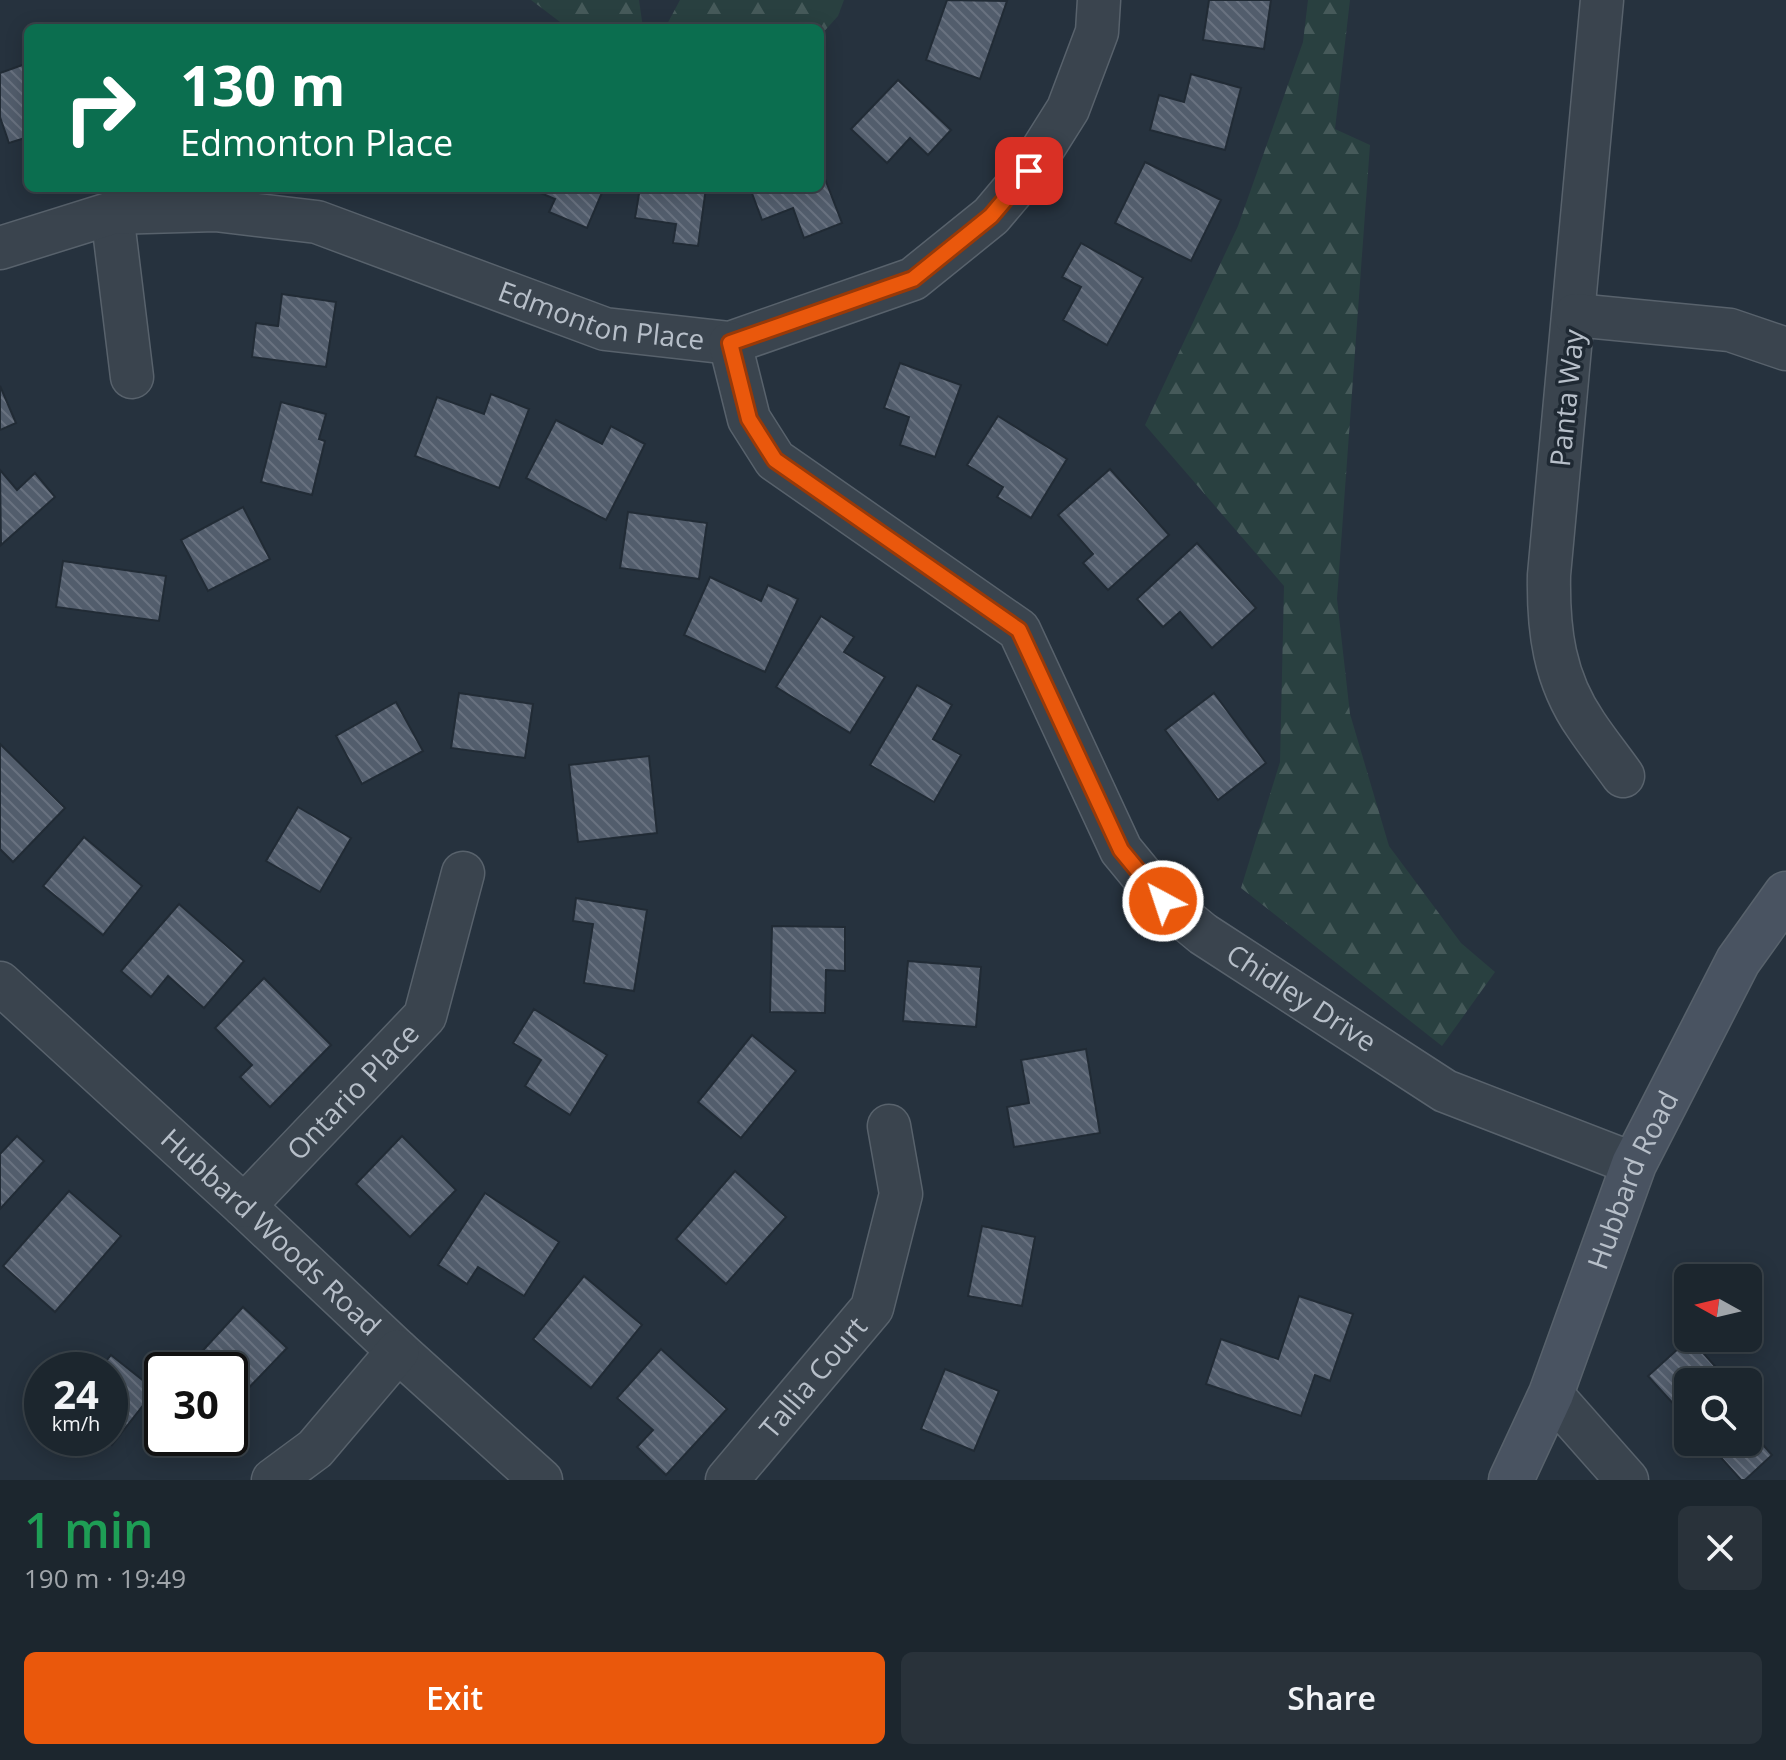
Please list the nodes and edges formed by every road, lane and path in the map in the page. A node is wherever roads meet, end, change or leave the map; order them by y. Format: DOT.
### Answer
graph roads {
  1 [pos="1099,0"];
  2 [pos="1602,0"];
  3 [pos="112,213"];
  4 [pos="0,248"];
  5 [pos="1575,315"];
  6 [pos="730,343"];
  7 [pos="1786,349"];
  8 [pos="132,377"];
  9 [pos="1623,776"];
  10 [pos="463,873"];
  11 [pos="1786,894"];
  12 [pos="0,983"];
  13 [pos="889,1126"];
  14 [pos="1634,1164"];
  15 [pos="244,1206"];
  16 [pos="398,1351"];
  17 [pos="1551,1394"];
  18 [pos="273,1480"];
  19 [pos="541,1480"];
  20 [pos="727,1480"];
  21 [pos="1511,1480"];
  22 [pos="1627,1480"];
  1 -- 6 [label="street, Edmonton Place"];
  2 -- 5 [label="street, Panta Way"];
  3 -- 4 [label="street, Edmonton Place"];
  3 -- 6 [label="street, Edmonton Place"];
  3 -- 8 [label="street"];
  5 -- 7 [label="street"];
  5 -- 9 [label="street, Panta Way"];
  6 -- 14 [label="street, Chidley Drive"];
  10 -- 15 [label="street, Ontario Place"];
  11 -- 14 [label="main road, Hubbard Road"];
  12 -- 15 [label="street, Hubbard Woods Road"];
  13 -- 20 [label="street, Tallia Court"];
  14 -- 17 [label="main road, Hubbard Road"];
  15 -- 16 [label="street, Hubbard Woods Road"];
  16 -- 18 [label="street"];
  16 -- 19 [label="street, Hubbard Woods Road"];
  17 -- 21 [label="main road, Hubbard Road"];
  17 -- 22 [label="street"];
}
